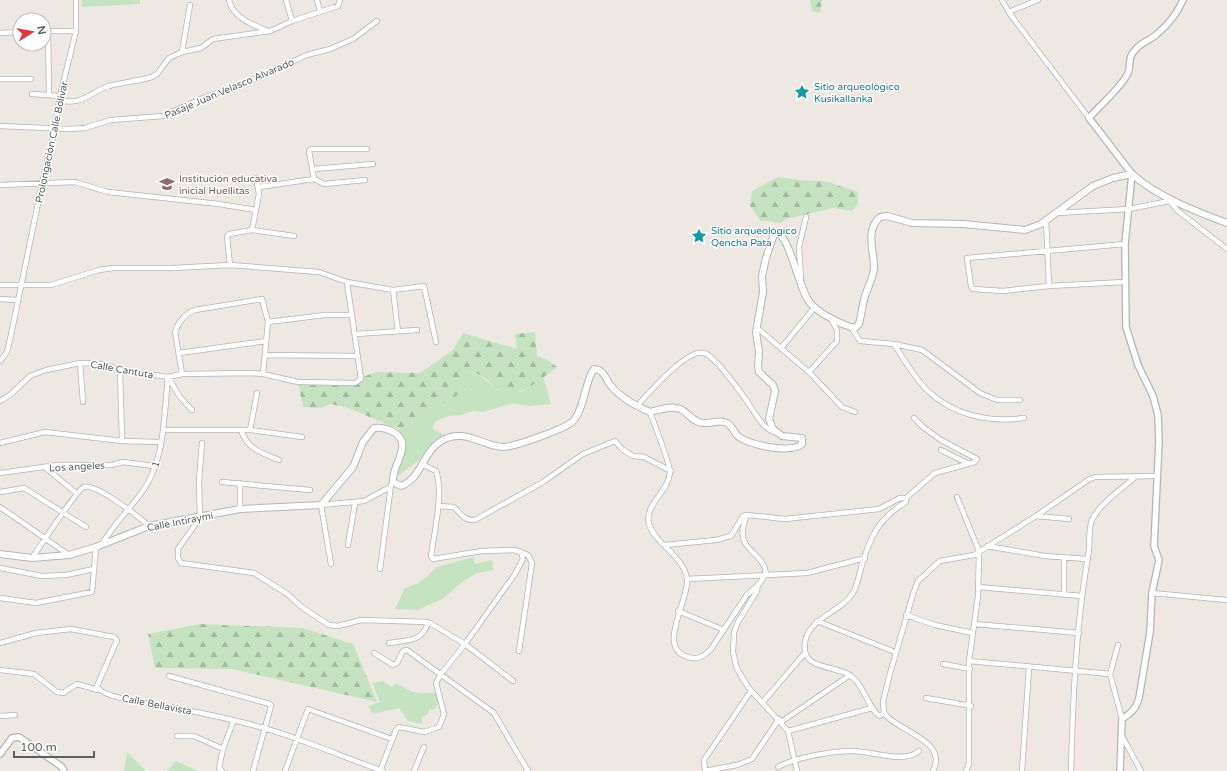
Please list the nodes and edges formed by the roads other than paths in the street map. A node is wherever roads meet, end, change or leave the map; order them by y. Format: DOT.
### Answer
graph roads {
  1 [pos="76,0"];
  2 [pos="229,0"];
  3 [pos="286,0"];
  4 [pos="317,0"];
  5 [pos="340,0"];
  6 [pos="1002,0"];
  7 [pos="1038,0"];
  8 [pos="1183,0"];
  9 [pos="190,5"];
  10 [pos="320,11"];
  11 [pos="1010,14"];
  12 [pos="377,21"];
  13 [pos="292,22"];
  14 [pos="52,30"];
  15 [pos="76,30"];
  16 [pos="12,32"];
  17 [pos="270,32"];
  18 [pos="0,33"];
  19 [pos="47,52"];
  20 [pos="182,52"];
  21 [pos="0,79"];
  22 [pos="31,79"];
  23 [pos="32,94"];
  24 [pos="49,95"];
  25 [pos="60,98"];
  26 [pos="1089,118"];
  27 [pos="0,126"];
  28 [pos="54,128"];
  29 [pos="367,149"];
  30 [pos="373,164"];
  31 [pos="313,169"];
  32 [pos="1132,174"];
  33 [pos="256,178"];
  34 [pos="314,179"];
  35 [pos="365,180"];
  36 [pos="0,184"];
  37 [pos="42,184"];
  38 [pos="259,186"];
  39 [pos="1165,195"];
  40 [pos="1169,201"];
  41 [pos="1129,209"];
  42 [pos="256,210"];
  43 [pos="1055,214"];
  44 [pos="806,216"];
  45 [pos="1046,219"];
  46 [pos="1227,224"];
  47 [pos="252,230"];
  48 [pos="294,236"];
  49 [pos="1125,244"];
  50 [pos="1227,249"];
  51 [pos="1047,251"];
  52 [pos="230,265"];
  53 [pos="347,282"];
  54 [pos="1124,282"];
  55 [pos="0,284"];
  56 [pos="21,284"];
  57 [pos="1049,286"];
  58 [pos="393,290"];
  59 [pos="805,293"];
  60 [pos="0,299"];
  61 [pos="17,300"];
  62 [pos="814,307"];
  63 [pos="352,315"];
  64 [pos="831,317"];
  65 [pos="268,322"];
  66 [pos="756,327"];
  67 [pos="851,327"];
  68 [pos="417,330"];
  69 [pos="398,331"];
  70 [pos="355,334"];
  71 [pos="266,341"];
  72 [pos="436,342"];
  73 [pos="894,344"];
  74 [pos="781,348"];
  75 [pos="179,352"];
  76 [pos="265,355"];
  77 [pos="358,356"];
  78 [pos="0,361"];
  79 [pos="80,363"];
  80 [pos="120,370"];
  81 [pos="808,372"];
  82 [pos="182,374"];
  83 [pos="263,374"];
  84 [pos="168,377"];
  85 [pos="257,393"];
  86 [pos="1020,400"];
  87 [pos="0,401"];
  88 [pos="83,402"];
  89 [pos="637,406"];
  90 [pos="192,410"];
  91 [pos="650,412"];
  92 [pos="855,412"];
  93 [pos="914,418"];
  94 [pos="1024,418"];
  95 [pos="163,430"];
  96 [pos="241,430"];
  97 [pos="250,430"];
  98 [pos="777,433"];
  99 [pos="302,437"];
  100 [pos="122,441"];
  101 [pos="161,442"];
  102 [pos="0,443"];
  103 [pos="202,443"];
  104 [pos="941,450"];
  105 [pos="279,460"];
  106 [pos="967,463"];
  107 [pos="422,464"];
  108 [pos="154,466"];
  109 [pos="46,468"];
  110 [pos="671,471"];
  111 [pos="0,473"];
  112 [pos="1156,476"];
  113 [pos="1135,477"];
  114 [pos="222,482"];
  115 [pos="240,483"];
  116 [pos="392,484"];
  117 [pos="310,490"];
  118 [pos="0,492"];
  119 [pos="76,493"];
  120 [pos="957,497"];
  121 [pos="906,498"];
  122 [pos="355,502"];
  123 [pos="319,505"];
  124 [pos="438,506"];
  125 [pos="0,507"];
  126 [pos="128,508"];
  127 [pos="240,509"];
  128 [pos="64,512"];
  129 [pos="747,516"];
  130 [pos="1036,516"];
  131 [pos="200,518"];
  132 [pos="1069,519"];
  133 [pos="148,526"];
  134 [pos="86,527"];
  135 [pos="46,539"];
  136 [pos="102,544"];
  137 [pos="348,545"];
  138 [pos="665,545"];
  139 [pos="987,546"];
  140 [pos="96,547"];
  141 [pos="979,551"];
  142 [pos="522,552"];
  143 [pos="0,554"];
  144 [pos="69,555"];
  145 [pos="1064,557"];
  146 [pos="32,558"];
  147 [pos="864,558"];
  148 [pos="0,559"];
  149 [pos="1087,559"];
  150 [pos="331,564"];
  151 [pos="0,568"];
  152 [pos="380,568"];
  153 [pos="94,569"];
  154 [pos="765,576"];
  155 [pos="687,580"];
  156 [pos="758,584"];
  157 [pos="979,587"];
  158 [pos="1152,593"];
  159 [pos="1064,595"];
  160 [pos="1082,596"];
  161 [pos="0,598"];
  162 [pos="1227,600"];
  163 [pos="678,611"];
  164 [pos="906,615"];
  165 [pos="817,621"];
  166 [pos="428,622"];
  167 [pos="974,624"];
  168 [pos="724,630"];
  169 [pos="973,633"];
  170 [pos="1079,633"];
  171 [pos="0,643"];
  172 [pos="389,643"];
  173 [pos="465,644"];
  174 [pos="1118,646"];
  175 [pos="518,651"];
  176 [pos="895,652"];
  177 [pos="374,653"];
  178 [pos="805,653"];
  179 [pos="969,661"];
  180 [pos="943,664"];
  181 [pos="1029,667"];
  182 [pos="970,669"];
  183 [pos="1074,669"];
  184 [pos="0,670"];
  185 [pos="441,674"];
  186 [pos="1110,674"];
  187 [pos="850,675"];
  188 [pos="169,676"];
  189 [pos="513,680"];
  190 [pos="98,690"];
  191 [pos="751,691"];
  192 [pos="926,698"];
  193 [pos="762,703"];
  194 [pos="971,706"];
  195 [pos="872,708"];
  196 [pos="884,713"];
  197 [pos="15,715"];
  198 [pos="0,716"];
  199 [pos="1122,719"];
  200 [pos="780,720"];
  201 [pos="233,722"];
  202 [pos="264,728"];
  203 [pos="788,731"];
  204 [pos="178,736"];
  205 [pos="1122,736"];
  206 [pos="296,738"];
  207 [pos="392,739"];
  208 [pos="424,747"];
  209 [pos="223,749"];
  210 [pos="919,751"];
  211 [pos="0,754"];
  212 [pos="795,759"];
  213 [pos="778,767"];
  214 [pos="64,771"];
  215 [pos="222,771"];
  216 [pos="253,771"];
  217 [pos="285,771"];
  218 [pos="382,771"];
  219 [pos="414,771"];
  220 [pos="528,771"];
  221 [pos="705,771"];
  222 [pos="797,771"];
  223 [pos="933,771"];
  224 [pos="966,771"];
  225 [pos="1022,771"];
  226 [pos="1071,771"];
  227 [pos="1120,771"];
  228 [pos="1141,771"];
  1 -- 15 [label="street, Prolongación Calle Bolivar"];
  2 -- 17 [label="street"];
  3 -- 13 [label="street"];
  4 -- 10 [label="street"];
  5 -- 10 [label="street"];
  6 -- 11 [label="street"];
  7 -- 11 [label="street"];
  8 -- 26 [label="street"];
  9 -- 20 [label="street"];
  10 -- 13 [label="street"];
  11 -- 26 [label="street"];
  12 -- 28 [label="street, Pasaje Juan Velasco Alvarado"];
  13 -- 17 [label="street"];
  14 -- 15 [label="street"];
  15 -- 25 [label="street, Prolongación Calle Bolivar"];
  16 -- 18 [label="street"];
  17 -- 20 [label="street"];
  19 -- 24 [label="street"];
  20 -- 25 [label="street"];
  21 -- 22 [label="street"];
  23 -- 24 [label="street"];
  24 -- 25 [label="street"];
  25 -- 28 [label="street, Prolongación Calle Bolivar"];
  26 -- 32 [label="street"];
  27 -- 28 [label="street, Pasaje Juan Velasco Alvarado"];
  28 -- 37 [label="street, Prolongación Calle Bolivar"];
  29 -- 31 [label="street"];
  30 -- 31 [label="street"];
  31 -- 34 [label="street"];
  32 -- 39 [label="main road"];
  32 -- 41 [label="street"];
  32 -- 43 [label="main road"];
  33 -- 38 [label="street"];
  34 -- 35 [label="street"];
  34 -- 38 [label="street"];
  36 -- 37 [label="street"];
  37 -- 42 [label="street"];
  37 -- 56 [label="street, Prolongación Calle Bolivar"];
  38 -- 42 [label="street"];
  39 -- 40 [label="street"];
  39 -- 46 [label="main road"];
  40 -- 41 [label="street"];
  40 -- 50 [label="street"];
  41 -- 43 [label="street"];
  41 -- 49 [label="street"];
  42 -- 47 [label="street"];
  43 -- 45 [label="main road"];
  44 -- 59 [label="street"];
  45 -- 51 [label="street"];
  45 -- 67 [label="main road"];
  47 -- 48 [label="street"];
  47 -- 52 [label="street"];
  49 -- 51 [label="street"];
  49 -- 54 [label="street"];
  51 -- 57 [label="street"];
  51 -- 57 [label="street"];
  52 -- 53 [label="street"];
  52 -- 56 [label="street"];
  53 -- 58 [label="street"];
  53 -- 63 [label="street"];
  54 -- 57 [label="street"];
  54 -- 112 [label="street"];
  55 -- 56 [label="street"];
  56 -- 61 [label="street, Prolongación Calle Bolivar"];
  58 -- 69 [label="street"];
  58 -- 72 [label="street"];
  59 -- 62 [label="main road"];
  59 -- 66 [label="main road"];
  60 -- 61 [label="street"];
  61 -- 78 [label="street, Prolongación Calle Bolivar"];
  62 -- 64 [label="main road"];
  62 -- 74 [label="street"];
  63 -- 65 [label="street"];
  63 -- 70 [label="street"];
  64 -- 67 [label="main road"];
  64 -- 81 [label="street"];
  65 -- 71 [label="street"];
  65 -- 75 [label="street"];
  66 -- 74 [label="street"];
  66 -- 98 [label="main road"];
  67 -- 73 [label="street"];
  68 -- 69 [label="street"];
  69 -- 70 [label="street"];
  70 -- 77 [label="street"];
  71 -- 75 [label="street"];
  71 -- 76 [label="street"];
  73 -- 86 [label="street"];
  73 -- 94 [label="street"];
  74 -- 81 [label="street"];
  75 -- 82 [label="street"];
  76 -- 77 [label="street"];
  76 -- 83 [label="street"];
  77 -- 83 [label="street, Calle Cantuta"];
  79 -- 80 [label="street, Calle Cantuta"];
  79 -- 87 [label="street, Calle Cantuta"];
  79 -- 88 [label="street"];
  80 -- 84 [label="street, Calle Cantuta"];
  80 -- 100 [label="street"];
  81 -- 92 [label="street"];
  82 -- 83 [label="street, Calle Cantuta"];
  82 -- 84 [label="street, Calle Cantuta"];
  84 -- 90 [label="street"];
  84 -- 95 [label="street, 1"];
  85 -- 97 [label="street"];
  89 -- 91 [label="main road"];
  89 -- 98 [label="street"];
  89 -- 107 [label="main road"];
  91 -- 98 [label="main road"];
  91 -- 110 [label="street"];
  93 -- 106 [label="street"];
  95 -- 96 [label="street"];
  95 -- 101 [label="street, 1"];
  96 -- 97 [label="street"];
  96 -- 105 [label="street"];
  97 -- 99 [label="street"];
  100 -- 101 [label="street"];
  100 -- 102 [label="street"];
  101 -- 108 [label="street, 1"];
  103 -- 131 [label="street"];
  104 -- 106 [label="street"];
  106 -- 121 [label="street"];
  107 -- 116 [label="main road"];
  107 -- 124 [label="street"];
  108 -- 109 [label="street, Los angeles"];
  108 -- 126 [label="street, 1"];
  109 -- 111 [label="street, Los angeles"];
  109 -- 119 [label="street"];
  110 -- 124 [label="street"];
  110 -- 138 [label="street"];
  112 -- 113 [label="street"];
  112 -- 158 [label="street"];
  113 -- 130 [label="street"];
  113 -- 149 [label="street"];
  114 -- 115 [label="street"];
  115 -- 117 [label="street"];
  115 -- 127 [label="street"];
  116 -- 122 [label="street"];
  116 -- 123 [label="main road"];
  116 -- 152 [label="street"];
  118 -- 128 [label="street"];
  119 -- 126 [label="street"];
  119 -- 128 [label="street"];
  120 -- 141 [label="street"];
  121 -- 129 [label="street"];
  121 -- 147 [label="street"];
  122 -- 123 [label="street"];
  122 -- 137 [label="street"];
  123 -- 127 [label="main road, Calle Intiraymi"];
  123 -- 150 [label="street"];
  124 -- 142 [label="street"];
  125 -- 135 [label="street"];
  126 -- 133 [label="street"];
  126 -- 136 [label="street, 1"];
  127 -- 131 [label="main road, Calle Intiraymi"];
  128 -- 134 [label="street"];
  128 -- 135 [label="street"];
  129 -- 138 [label="street"];
  129 -- 154 [label="street"];
  130 -- 132 [label="street"];
  130 -- 139 [label="street"];
  131 -- 133 [label="main road, Calle Intiraymi"];
  131 -- 166 [label="street"];
  133 -- 136 [label="main road, Calle Intiraymi"];
  135 -- 144 [label="street"];
  135 -- 146 [label="street"];
  136 -- 140 [label="main road, Calle Intiraymi"];
  138 -- 155 [label="street"];
  139 -- 141 [label="street"];
  139 -- 145 [label="street"];
  140 -- 144 [label="main road, Calle Intiraymi"];
  140 -- 153 [label="street"];
  141 -- 157 [label="street"];
  141 -- 164 [label="street"];
  142 -- 173 [label="street"];
  142 -- 175 [label="street"];
  143 -- 146 [label="main road, Calle Intiraymi"];
  143 -- 148 [label="street"];
  144 -- 146 [label="main road, Calle Intiraymi"];
  145 -- 149 [label="street"];
  145 -- 159 [label="street"];
  147 -- 154 [label="street"];
  147 -- 165 [label="street"];
  149 -- 160 [label="street"];
  151 -- 153 [label="street"];
  153 -- 161 [label="street"];
  154 -- 155 [label="street"];
  154 -- 156 [label="street"];
  155 -- 163 [label="street"];
  156 -- 168 [label="street"];
  156 -- 191 [label="street"];
  157 -- 159 [label="street"];
  157 -- 167 [label="street"];
  158 -- 162 [label="street"];
  158 -- 199 [label="street"];
  159 -- 160 [label="street"];
  160 -- 170 [label="street"];
  163 -- 168 [label="street"];
  163 -- 168 [label="street"];
  164 -- 169 [label="street"];
  164 -- 176 [label="street"];
  165 -- 176 [label="street"];
  165 -- 178 [label="street"];
  166 -- 172 [label="street"];
  166 -- 173 [label="street"];
  167 -- 169 [label="street"];
  167 -- 170 [label="street"];
  169 -- 179 [label="street"];
  170 -- 183 [label="street"];
  171 -- 190 [label="street"];
  173 -- 185 [label="street"];
  173 -- 189 [label="street"];
  174 -- 186 [label="street"];
  176 -- 196 [label="street"];
  177 -- 185 [label="street"];
  178 -- 187 [label="street"];
  178 -- 193 [label="street"];
  179 -- 181 [label="street"];
  179 -- 182 [label="street"];
  180 -- 182 [label="street"];
  181 -- 183 [label="street"];
  181 -- 225 [label="street"];
  182 -- 194 [label="street"];
  183 -- 186 [label="street"];
  183 -- 226 [label="street"];
  184 -- 190 [label="street, Calle Bellavista"];
  185 -- 207 [label="street"];
  185 -- 220 [label="street"];
  186 -- 199 [label="street"];
  187 -- 195 [label="street"];
  187 -- 200 [label="street"];
  188 -- 202 [label="street"];
  190 -- 201 [label="street, Calle Bellavista"];
  191 -- 193 [label="street"];
  191 -- 221 [label="street"];
  192 -- 194 [label="street"];
  193 -- 200 [label="street"];
  194 -- 224 [label="street"];
  195 -- 196 [label="street"];
  195 -- 203 [label="street"];
  196 -- 223 [label="street"];
  197 -- 198 [label="street"];
  199 -- 205 [label="street"];
  200 -- 203 [label="street"];
  200 -- 221 [label="street"];
  201 -- 202 [label="street, Calle Bellavista"];
  201 -- 209 [label="street"];
  202 -- 206 [label="street, Calle Bellavista"];
  202 -- 216 [label="street"];
  203 -- 212 [label="street"];
  204 -- 209 [label="street"];
  205 -- 227 [label="street"];
  205 -- 228 [label="street"];
  206 -- 207 [label="street"];
  206 -- 217 [label="street"];
  206 -- 218 [label="street, Calle Bellavista"];
  207 -- 218 [label="street"];
  208 -- 219 [label="street"];
  209 -- 215 [label="street"];
  210 -- 212 [label="street"];
  211 -- 214 [label="street"];
  212 -- 213 [label="street"];
  212 -- 222 [label="street"];
}
